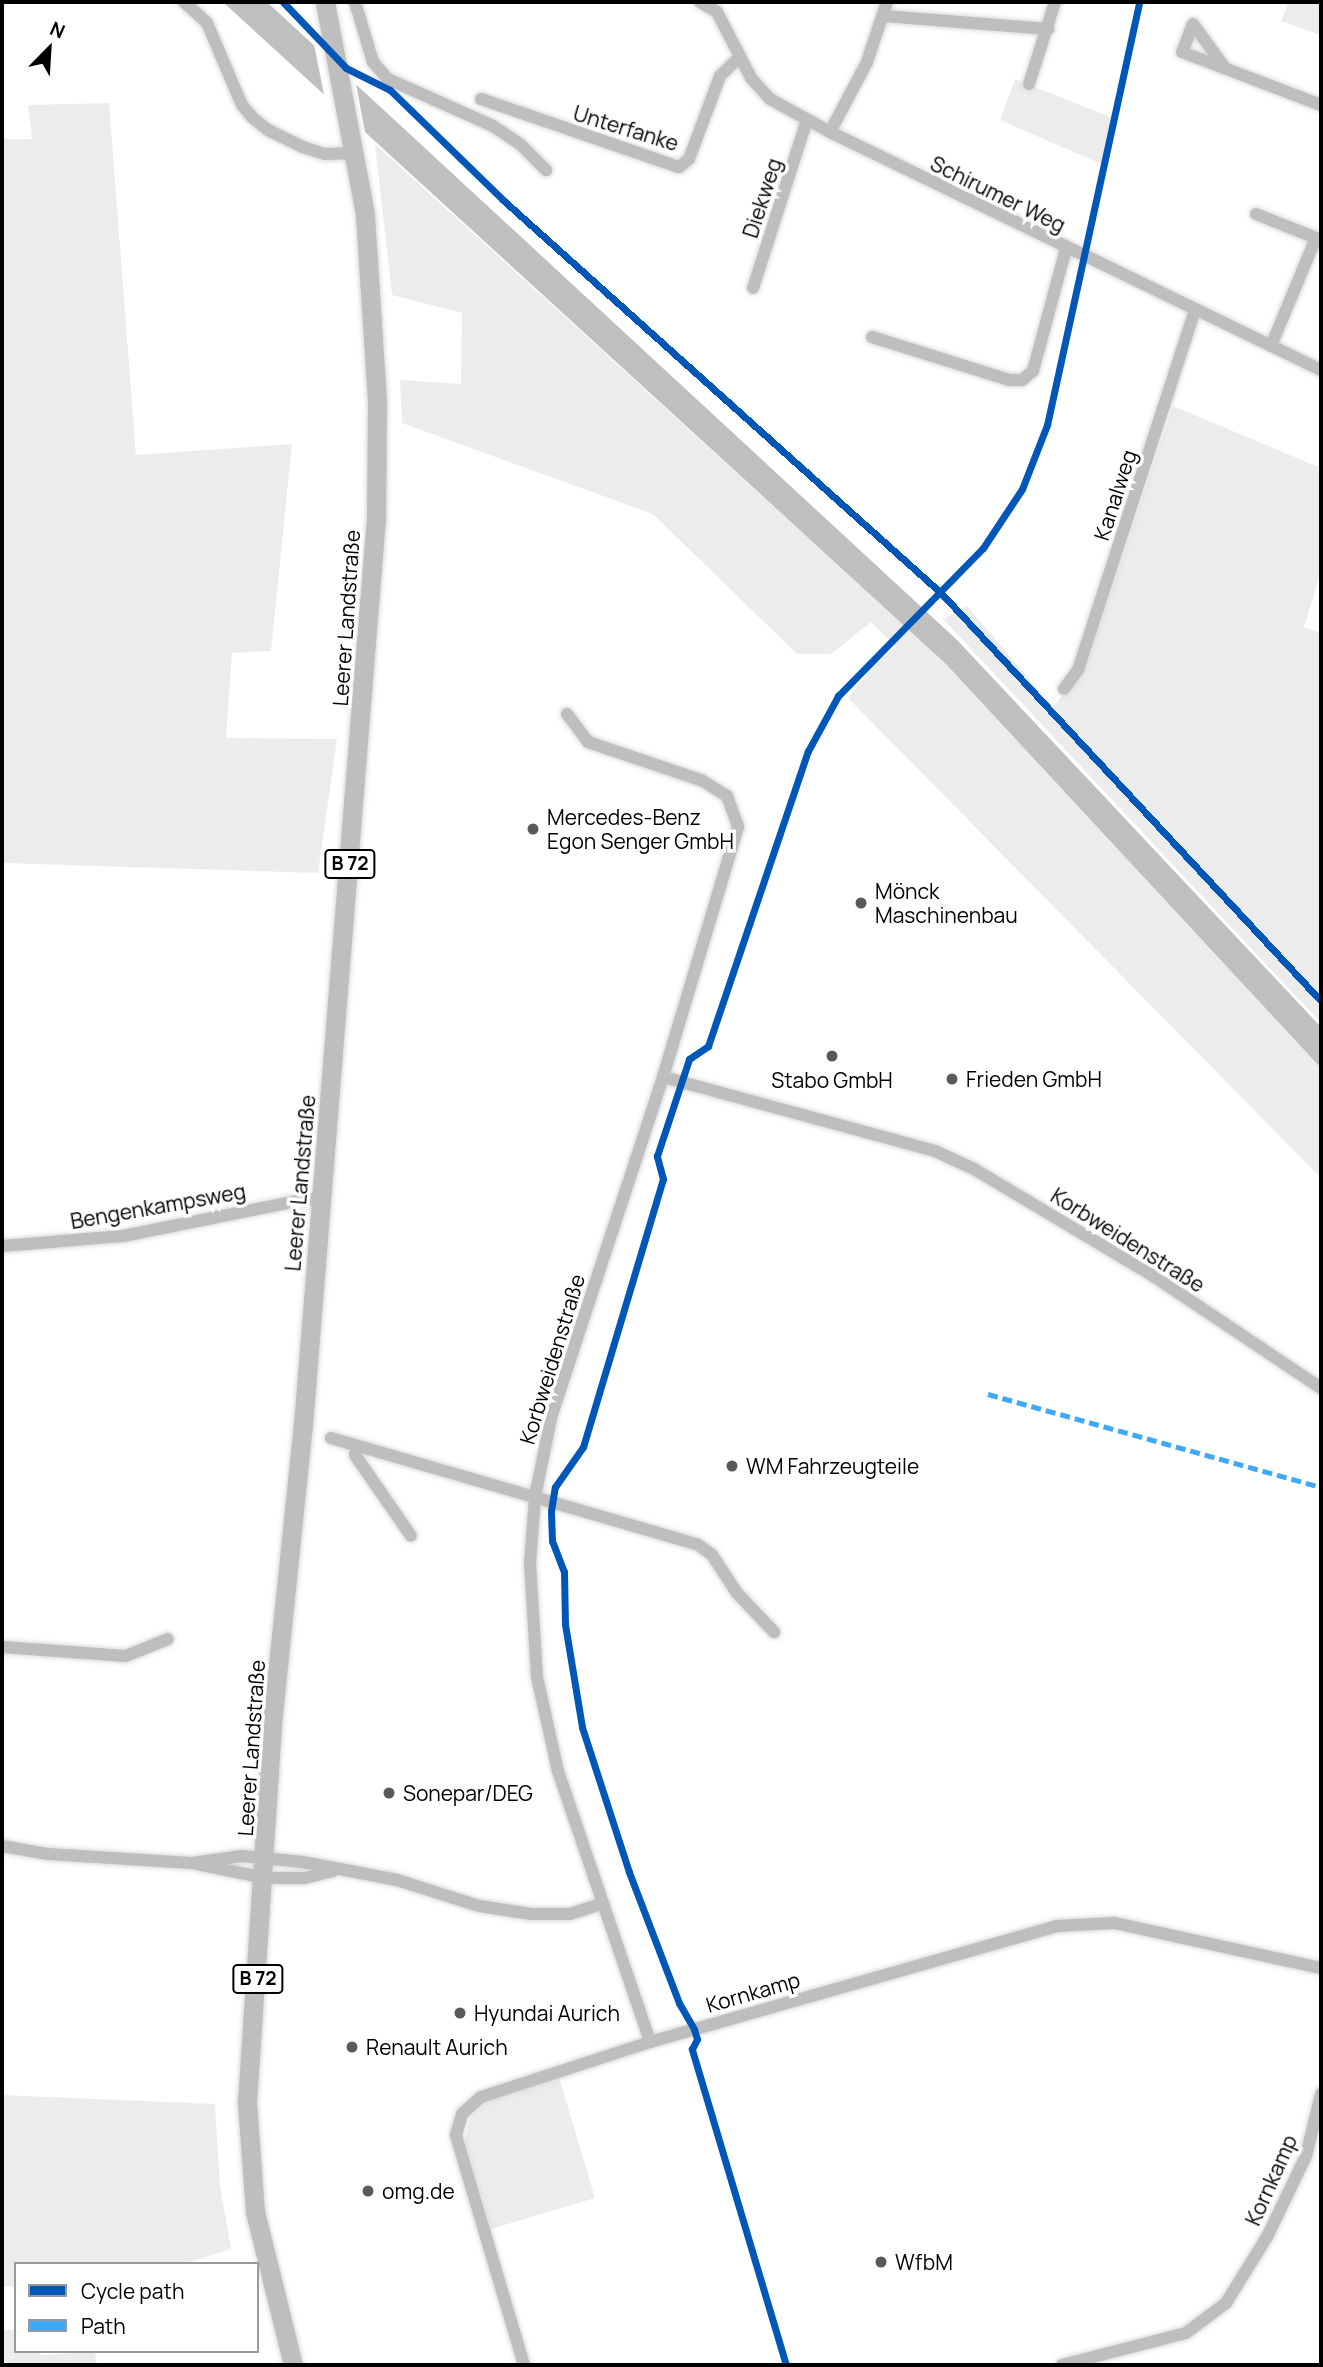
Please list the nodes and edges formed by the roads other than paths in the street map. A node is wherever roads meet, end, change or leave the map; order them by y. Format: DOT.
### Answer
graph roads {
  1 [pos="184,2"];
  2 [pos="324,2"];
  3 [pos="355,2"];
  4 [pos="700,2"];
  5 [pos="887,2"];
  6 [pos="1055,2"];
  7 [pos="720,7"];
  8 [pos="884,16"];
  9 [pos="1048,29"];
  10 [pos="740,57"];
  11 [pos="1225,68"];
  12 [pos="1029,84"];
  13 [pos="481,99"];
  14 [pos="1321,105"];
  15 [pos="807,120"];
  16 [pos="830,132"];
  17 [pos="354,149"];
  18 [pos="546,170"];
  19 [pos="1255,214"];
  20 [pos="1319,239"];
  21 [pos="1066,248"];
  22 [pos="753,288"];
  23 [pos="1195,310"];
  24 [pos="872,337"];
  25 [pos="1271,346"];
  26 [pos="1321,370"];
  27 [pos="1064,689"];
  28 [pos="568,714"];
  29 [pos="663,1077"];
  30 [pos="321,1200"];
  31 [pos="2,1246"];
  32 [pos="1321,1388"];
  33 [pos="331,1438"];
  34 [pos="358,1446"];
  35 [pos="535,1497"];
  36 [pos="411,1536"];
  37 [pos="774,1632"];
  38 [pos="168,1639"];
  39 [pos="2,1647"];
  40 [pos="2,1846"];
  41 [pos="266,1857"];
  42 [pos="192,1863"];
  43 [pos="334,1871"];
  44 [pos="265,1878"];
  45 [pos="600,1904"];
  46 [pos="1321,1968"];
  47 [pos="650,2042"];
  48 [pos="1321,2094"];
  49 [pos="293,2365"];
  50 [pos="524,2365"];
  51 [pos="1062,2365"];
  1 -- 17 [label="street"];
  2 -- 17 [label="main road, Leerer Landstraße / B 72"];
  3 -- 18 [label="street"];
  4 -- 7 [label="street, Schirumer Weg"];
  5 -- 8 [label="street"];
  6 -- 9 [label="street"];
  7 -- 10 [label="street, Schirumer Weg"];
  8 -- 9 [label="street"];
  8 -- 16 [label="street"];
  9 -- 12 [label="street"];
  10 -- 13 [label="street, Unterfanke"];
  10 -- 15 [label="street, Schirumer Weg"];
  11 -- 14 [label="street"];
  15 -- 16 [label="street, Schirumer Weg"];
  15 -- 22 [label="street, Diekweg"];
  16 -- 21 [label="street, Schirumer Weg"];
  17 -- 30 [label="main road, Leerer Landstraße / B 72"];
  19 -- 20 [label="street"];
  20 -- 25 [label="street"];
  21 -- 23 [label="street, Schirumer Weg"];
  21 -- 24 [label="street"];
  23 -- 25 [label="street, Schirumer Weg"];
  23 -- 27 [label="street, Kanalweg"];
  25 -- 26 [label="street, Schirumer Weg"];
  28 -- 29 [label="street, Korbweidenstraße"];
  29 -- 32 [label="street, Korbweidenstraße"];
  29 -- 35 [label="street, Korbweidenstraße"];
  30 -- 31 [label="street, Bengenkampsweg"];
  30 -- 41 [label="main road, Leerer Landstraße / B 72"];
  33 -- 34 [label="street"];
  34 -- 35 [label="street"];
  34 -- 36 [label="street"];
  35 -- 37 [label="street"];
  35 -- 45 [label="street, Korbweidenstraße"];
  38 -- 39 [label="street"];
  40 -- 42 [label="street"];
  41 -- 42 [label="street"];
  41 -- 43 [label="street"];
  41 -- 44 [label="main road, Leerer Landstraße / B 72"];
  42 -- 44 [label="street"];
  43 -- 44 [label="street"];
  43 -- 45 [label="street"];
  44 -- 49 [label="main road, Leerer Landstraße / B 72"];
  45 -- 47 [label="street, Korbweidenstraße"];
  46 -- 47 [label="street, Kornkamp"];
  47 -- 50 [label="street, Kornkamp"];
  48 -- 51 [label="street, Kornkamp"];
}
